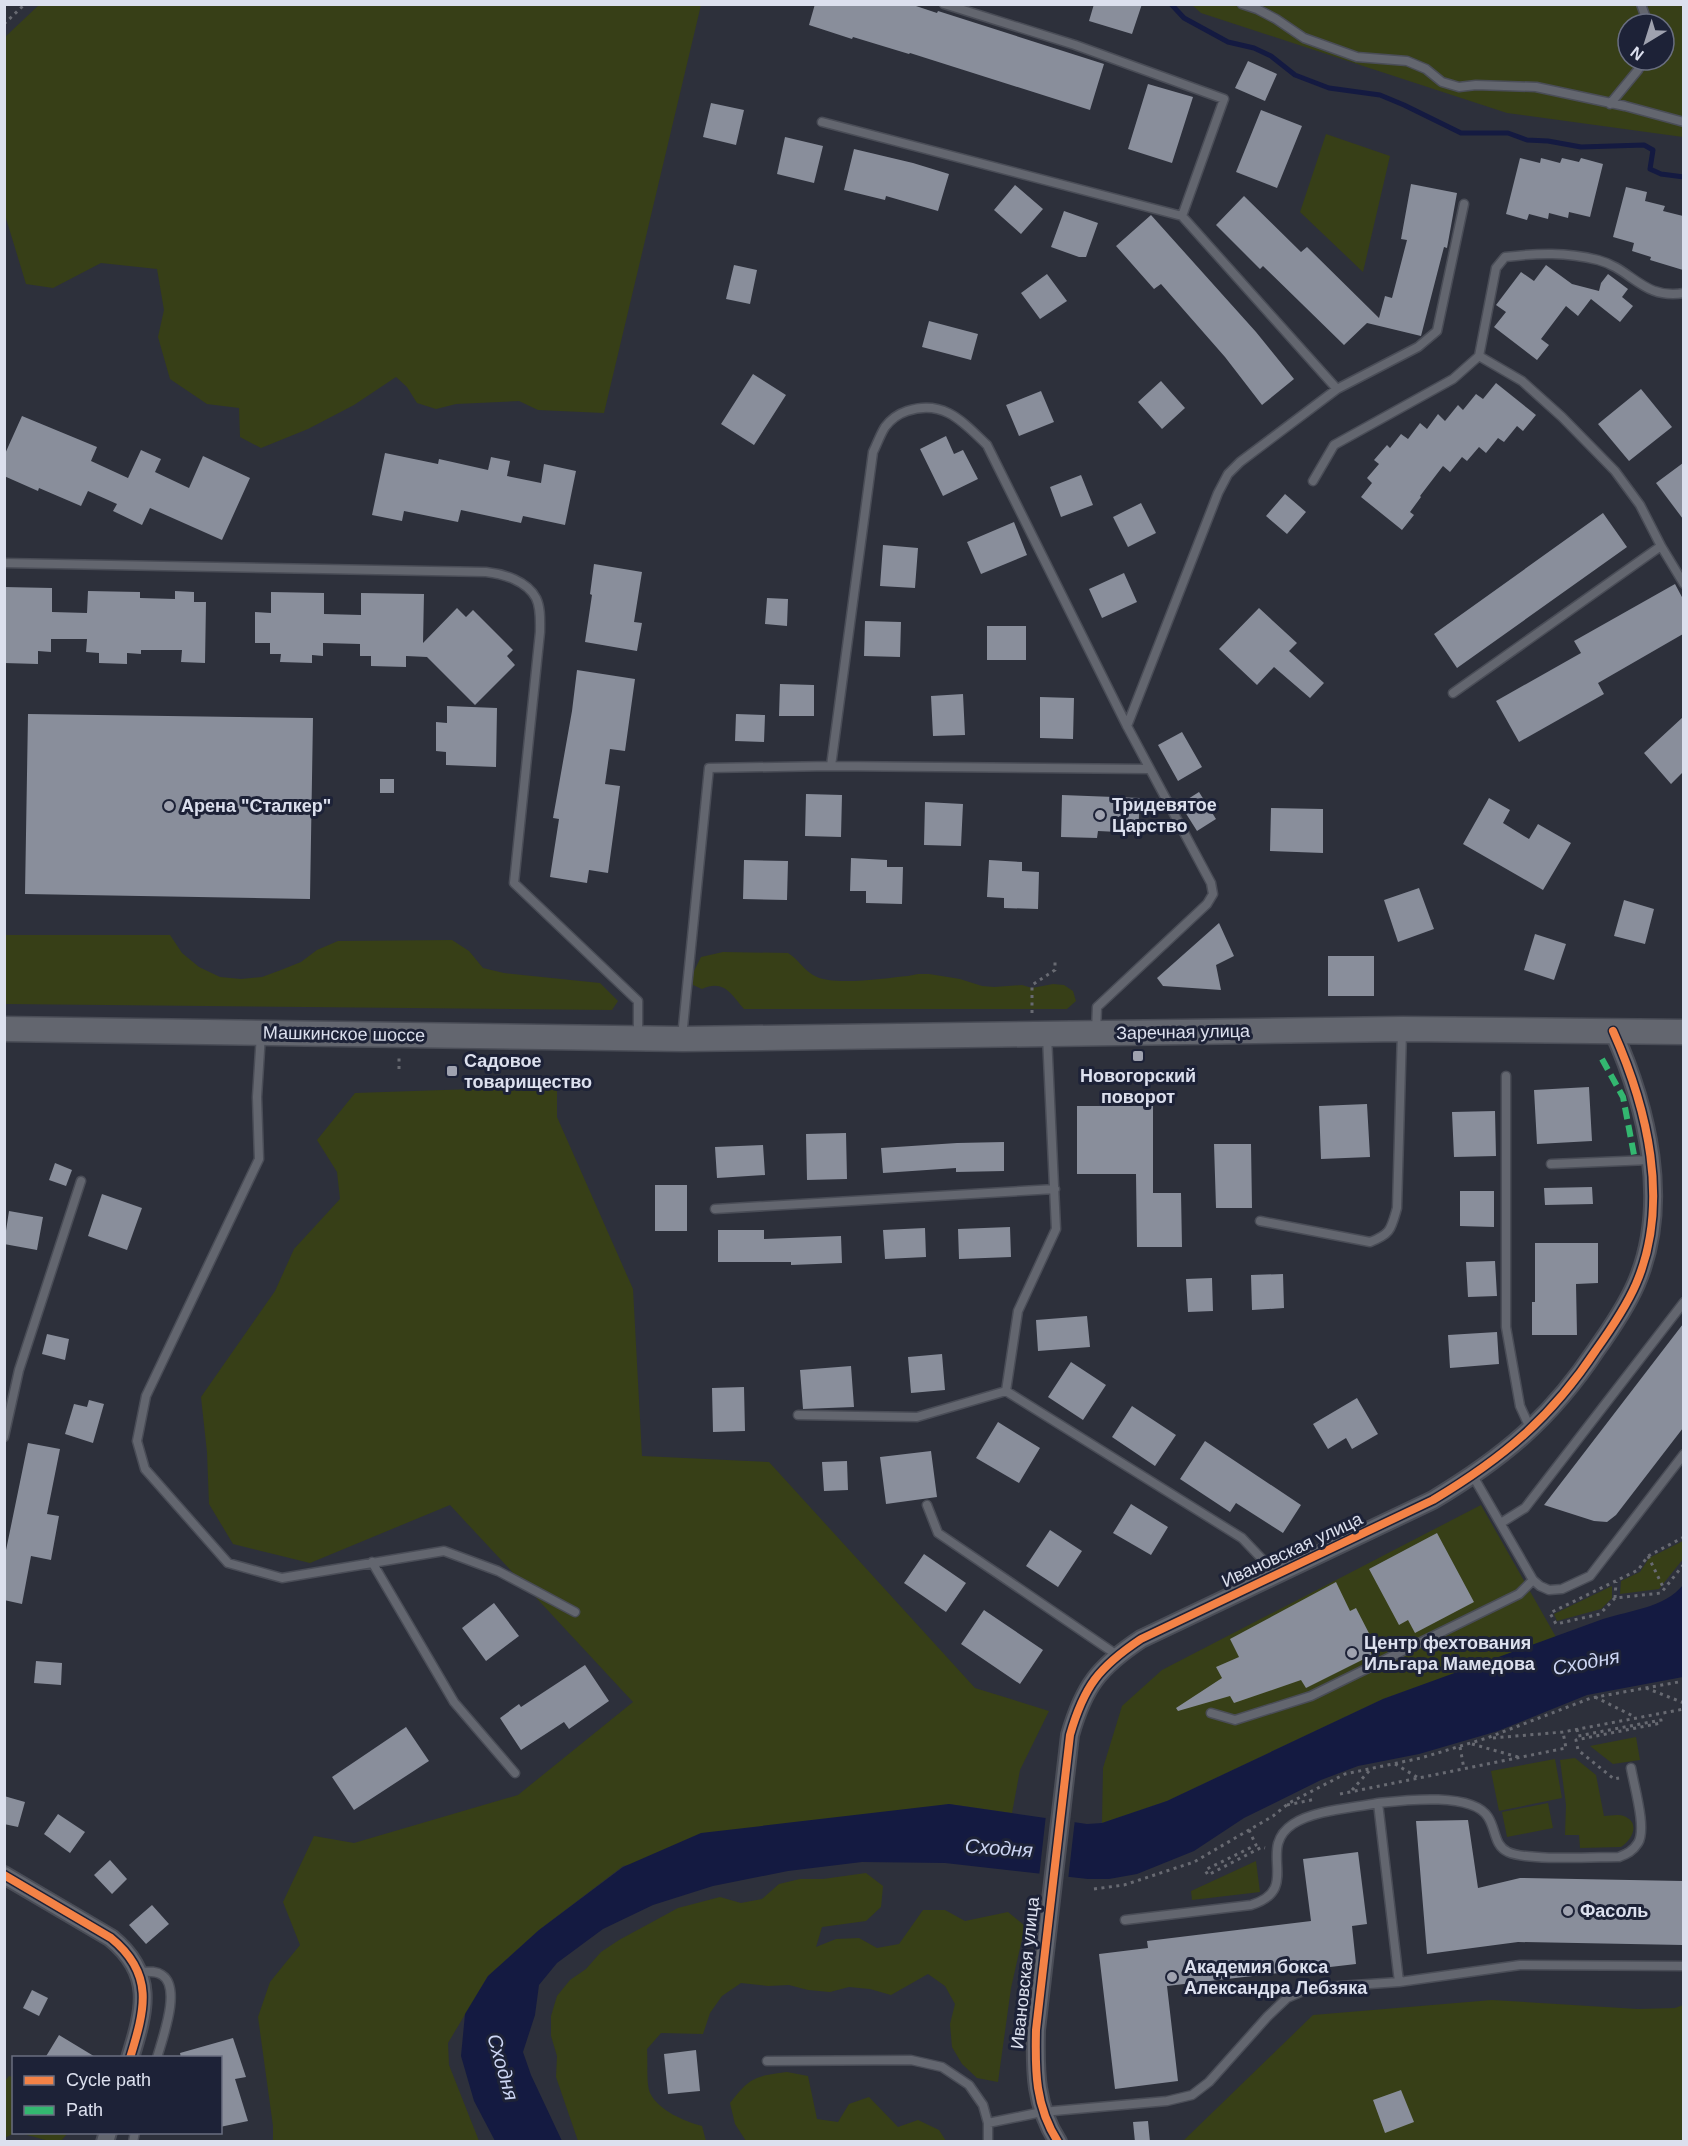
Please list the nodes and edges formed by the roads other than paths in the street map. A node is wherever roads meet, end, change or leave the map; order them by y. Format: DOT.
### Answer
graph roads {
  1 [pos="944,4"];
  2 [pos="1242,4"];
  3 [pos="1636,72"];
  4 [pos="1610,104"];
  5 [pos="822,122"];
  6 [pos="1683,122"];
  7 [pos="1464,204"];
  8 [pos="1182,216"];
  9 [pos="1683,293"];
  10 [pos="1479,356"];
  11 [pos="1337,389"];
  12 [pos="1313,480"];
  13 [pos="1660,546"];
  14 [pos="4,563"];
  15 [pos="1683,584"];
  16 [pos="1453,693"];
  17 [pos="1127,726"];
  18 [pos="831,766"];
  19 [pos="1149,769"];
  20 [pos="1040,1025"];
  21 [pos="4,1029"];
  22 [pos="1402,1029"];
  23 [pos="1613,1031"];
  24 [pos="261,1032"];
  25 [pos="1683,1032"];
  26 [pos="1096,1033"];
  27 [pos="638,1037"];
  28 [pos="682,1039"];
  29 [pos="1506,1076"];
  30 [pos="1650,1160"];
  31 [pos="1551,1164"];
  32 [pos="81,1181"];
  33 [pos="1055,1189"];
  34 [pos="715,1209"];
  35 [pos="1260,1221"];
  36 [pos="1683,1302"];
  37 [pos="1006,1391"];
  38 [pos="798,1415"];
  39 [pos="1531,1431"];
  40 [pos="4,1437"];
  41 [pos="1683,1454"];
  42 [pos="1473,1476"];
  43 [pos="927,1505"];
  44 [pos="1501,1523"];
  45 [pos="372,1562"];
  46 [pos="1273,1576"];
  47 [pos="1533,1580"];
  48 [pos="575,1612"];
  49 [pos="1117,1655"];
  50 [pos="1211,1713"];
  51 [pos="1632,1772"];
  52 [pos="515,1773"];
  53 [pos="1378,1803"];
  54 [pos="4,1875"];
  55 [pos="1125,1920"];
  56 [pos="1683,1966"];
  57 [pos="138,1972"];
  58 [pos="1399,1982"];
  59 [pos="131,2056"];
  60 [pos="158,2056"];
  61 [pos="767,2061"];
  62 [pos="1042,2112"];
  63 [pos="988,2123"];
  64 [pos="988,2142"];
  65 [pos="1058,2142"];
  1 -- 8 [label="lane"];
  2 -- 4 [label="lane"];
  3 -- 4 [label="lane"];
  4 -- 6 [label="lane"];
  5 -- 8 [label="lane"];
  7 -- 11 [label="lane"];
  8 -- 11 [label="lane"];
  9 -- 10 [label="lane"];
  10 -- 12 [label="lane"];
  10 -- 13 [label="lane"];
  11 -- 17 [label="lane"];
  13 -- 15 [label="lane"];
  13 -- 16 [label="lane"];
  14 -- 27 [label="lane"];
  17 -- 18 [label="lane"];
  17 -- 19 [label="lane"];
  18 -- 19 [label="lane"];
  18 -- 28 [label="lane"];
  19 -- 26 [label="lane"];
  20 -- 26 [label="main road, Заречная улица"];
  20 -- 28 [label="main road, Заречная улица"];
  20 -- 33 [label="lane"];
  21 -- 24 [label="main road, Машкинское шоссе"];
  22 -- 23 [label="main road, Заречная улица"];
  22 -- 26 [label="main road, Заречная улица"];
  22 -- 35 [label="lane"];
  23 -- 25 [label="main road, Заречная улица"];
  23 -- 30 [label="street, Ивановская улица"];
  24 -- 27 [label="main road, Машкинское шоссе"];
  24 -- 45 [label="lane"];
  27 -- 28 [label="main road, Машкинское шоссе"];
  29 -- 39 [label="lane"];
  30 -- 31 [label="lane"];
  30 -- 39 [label="street, Ивановская улица"];
  32 -- 40 [label="lane"];
  33 -- 34 [label="lane"];
  33 -- 37 [label="lane"];
  36 -- 44 [label="lane"];
  37 -- 38 [label="lane"];
  37 -- 46 [label="lane"];
  39 -- 42 [label="street, Ивановская улица"];
  41 -- 47 [label="lane"];
  42 -- 44 [label="lane"];
  42 -- 46 [label="street, Ивановская улица"];
  43 -- 49 [label="lane"];
  44 -- 47 [label="lane"];
  45 -- 48 [label="lane"];
  45 -- 52 [label="lane"];
  46 -- 49 [label="street, Ивановская улица"];
  47 -- 50 [label="lane"];
  49 -- 62 [label="street, Ивановская улица"];
  51 -- 53 [label="lane"];
  53 -- 55 [label="lane"];
  53 -- 58 [label="lane"];
  54 -- 57 [label="street"];
  56 -- 58 [label="lane"];
  57 -- 59 [label="street"];
  57 -- 60 [label="lane"];
  58 -- 62 [label="lane"];
  61 -- 63 [label="lane"];
  62 -- 63 [label="lane"];
  62 -- 65 [label="street, Ивановская улица"];
  63 -- 64 [label="lane"];
}
